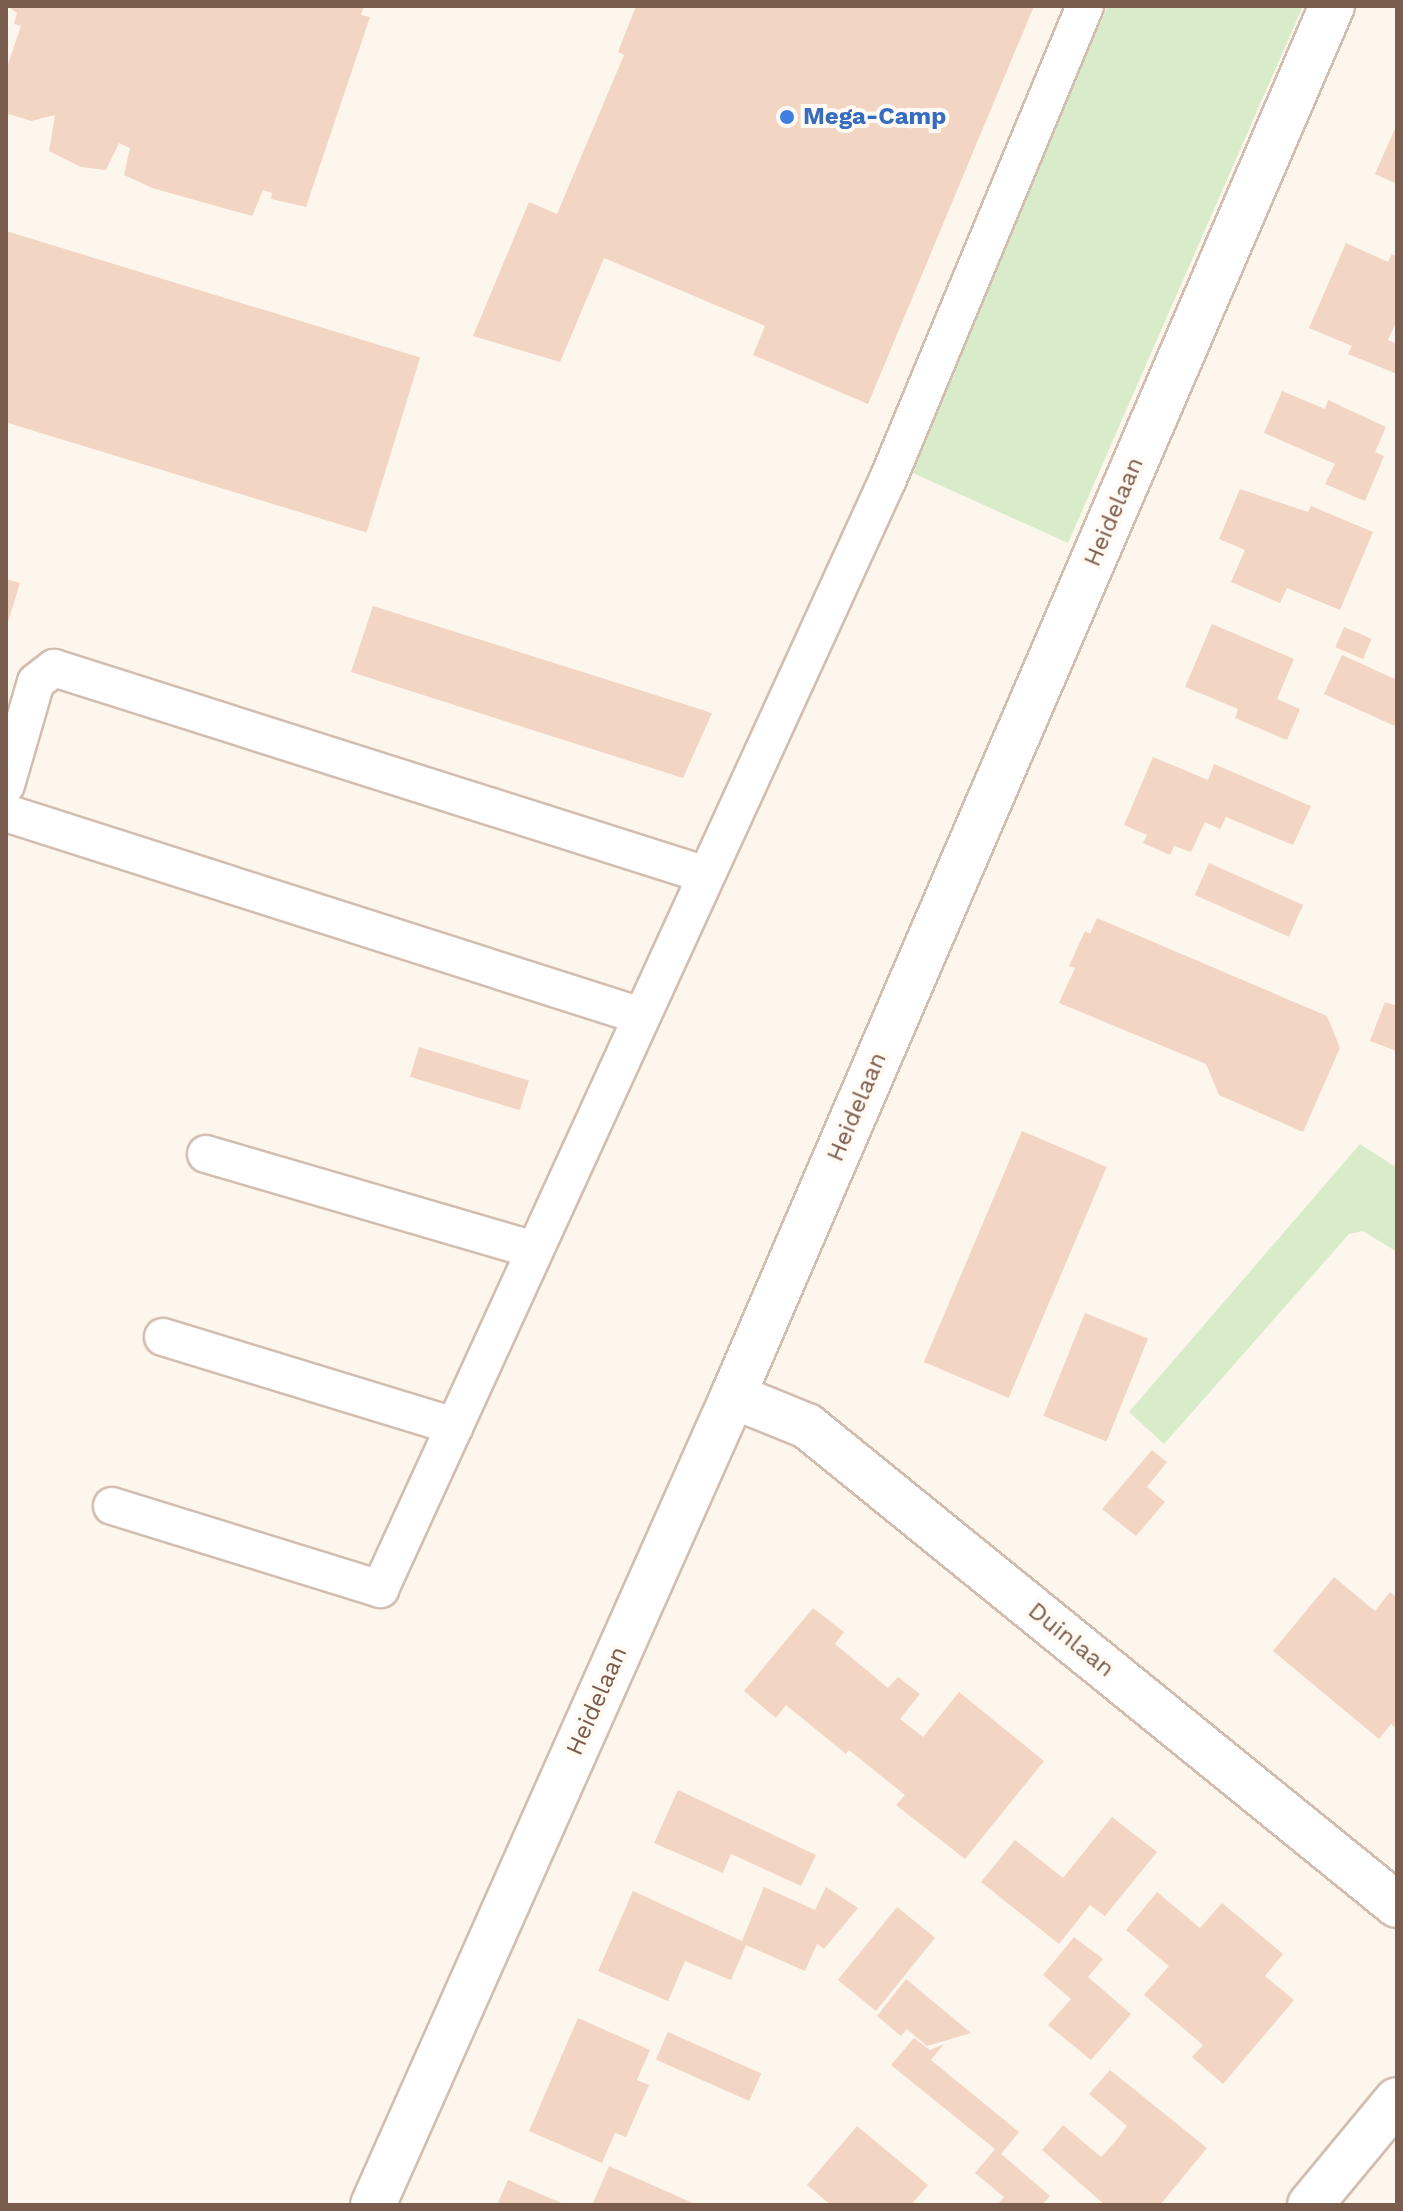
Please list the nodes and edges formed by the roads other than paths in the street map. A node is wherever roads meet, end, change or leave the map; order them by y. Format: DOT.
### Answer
graph roads {
  1 [pos="1085,6"];
  2 [pos="1332,6"];
  3 [pos="6,785"];
  4 [pos="6,813"];
  5 [pos="706,875"];
  6 [pos="641,1016"];
  7 [pos="206,1154"];
  8 [pos="534,1250"];
  9 [pos="163,1337"];
  10 [pos="733,1396"];
  11 [pos="455,1426"];
  12 [pos="112,1506"];
  13 [pos="1397,1905"];
  14 [pos="1397,2100"];
  15 [pos="373,2205"];
  16 [pos="1310,2205"];
  1 -- 5 [label="lane"];
  2 -- 10 [label="street, Heidelaan"];
  3 -- 5 [label="lane"];
  4 -- 6 [label="lane"];
  5 -- 6 [label="lane"];
  6 -- 8 [label="lane"];
  7 -- 8 [label="lane"];
  8 -- 11 [label="lane"];
  9 -- 11 [label="lane"];
  10 -- 13 [label="street, Duinlaan"];
  10 -- 15 [label="street, Heidelaan"];
  11 -- 12 [label="lane"];
  14 -- 16 [label="street"];
}
